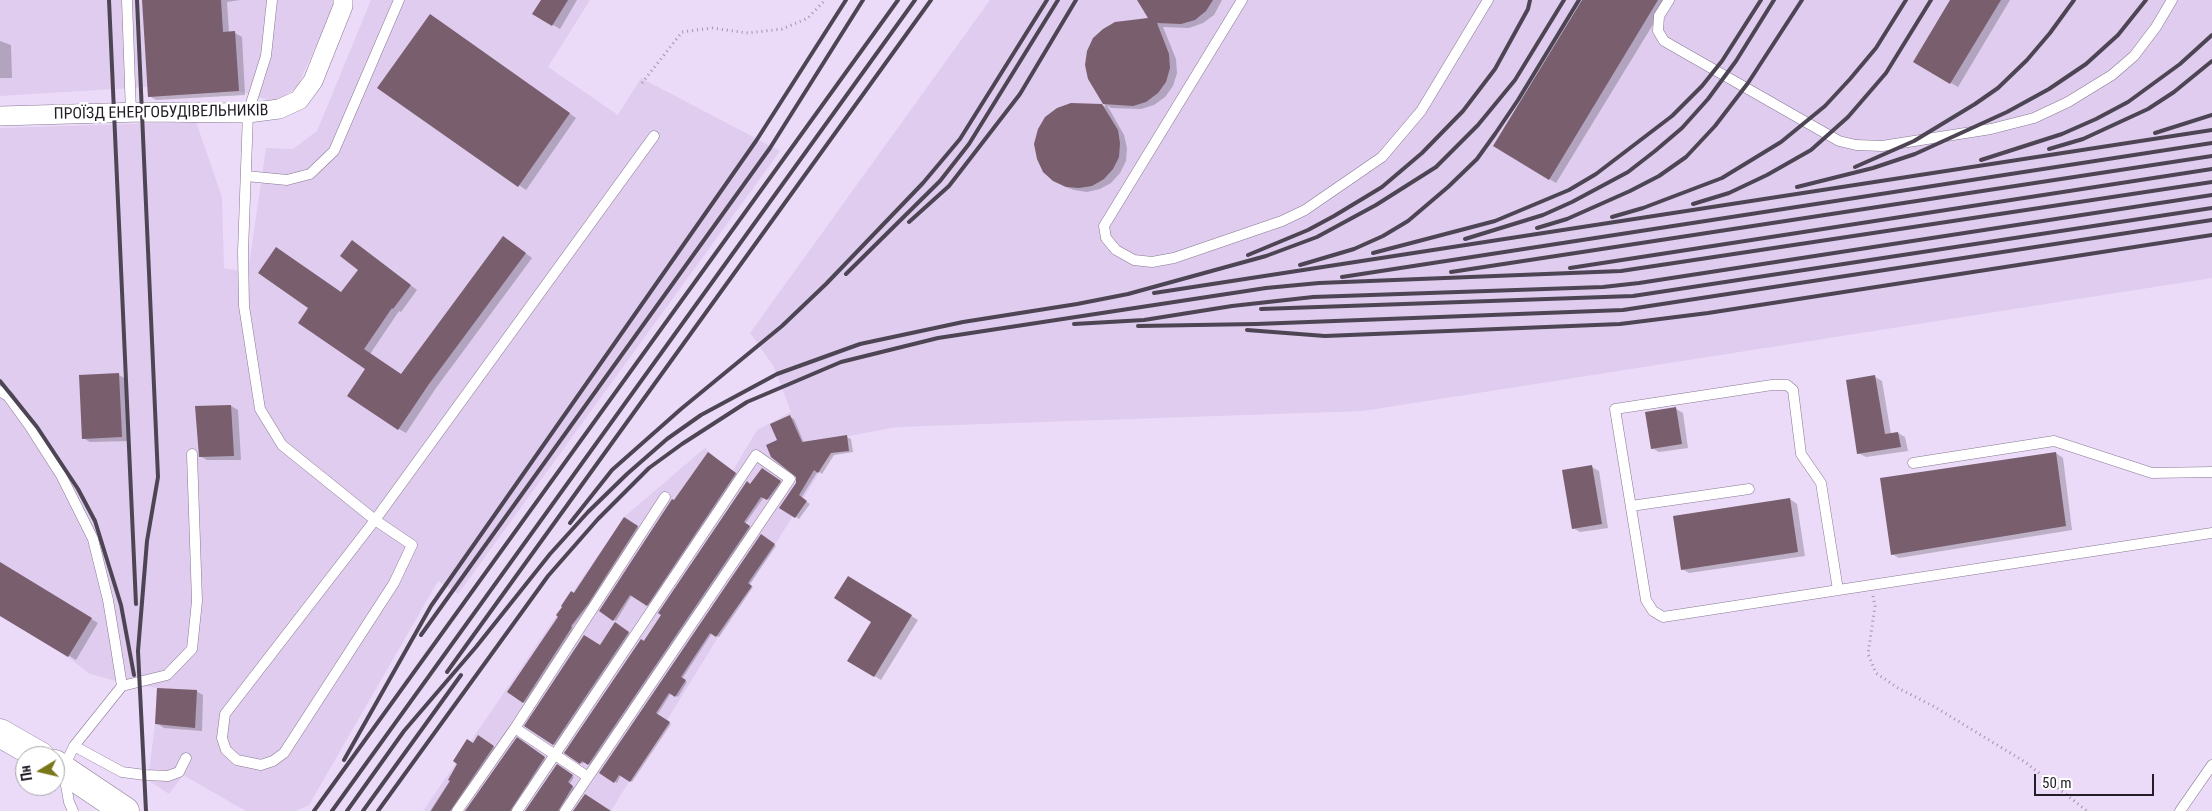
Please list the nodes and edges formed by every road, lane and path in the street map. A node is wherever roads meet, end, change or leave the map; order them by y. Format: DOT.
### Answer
graph roads {
  1 [pos="127,0"];
  2 [pos="272,0"];
  3 [pos="343,0"];
  4 [pos="399,0"];
  5 [pos="825,0"];
  6 [pos="1242,0"];
  7 [pos="1488,0"];
  8 [pos="1669,0"];
  9 [pos="2172,0"];
  10 [pos="642,83"];
  11 [pos="131,113"];
  12 [pos="248,113"];
  13 [pos="0,116"];
  14 [pos="654,136"];
  15 [pos="246,176"];
  16 [pos="0,391"];
  17 [pos="192,454"];
  18 [pos="1913,463"];
  19 [pos="2212,472"];
  20 [pos="1749,489"];
  21 [pos="665,497"];
  22 [pos="1631,506"];
  23 [pos="375,520"];
  24 [pos="2212,533"];
  25 [pos="1871,585"];
  26 [pos="1838,590"];
  27 [pos="122,686"];
  28 [pos="515,728"];
  29 [pos="0,733"];
  30 [pos="29,746"];
  31 [pos="65,751"];
  32 [pos="554,755"];
  33 [pos="186,758"];
  34 [pos="65,760"];
  35 [pos="65,764"];
  36 [pos="2212,765"];
  37 [pos="588,777"];
  38 [pos="65,784"];
  39 [pos="73,811"];
  40 [pos="125,811"];
  41 [pos="458,811"];
  42 [pos="517,811"];
  43 [pos="565,811"];
  44 [pos="2087,811"];
  45 [pos="2180,811"];
  1 -- 11 [label="lane"];
  2 -- 12 [label="lane"];
  3 -- 12 [label="street, ПРОЇЗД ЕНЕРГОБУДІВЕЛЬНИКІВ"];
  4 -- 15 [label="lane"];
  5 -- 10 [label="path"];
  6 -- 7 [label="lane"];
  8 -- 9 [label="lane"];
  11 -- 12 [label="street, ПРОЇЗД ЕНЕРГОБУДІВЕЛЬНИКІВ"];
  11 -- 13 [label="street, ПРОЇЗД ЕНЕРГОБУДІВЕЛЬНИКІВ"];
  12 -- 15 [label="lane"];
  14 -- 23 [label="lane"];
  15 -- 23 [label="lane"];
  16 -- 27 [label="lane"];
  17 -- 27 [label="lane"];
  18 -- 19 [label="lane"];
  20 -- 22 [label="lane"];
  21 -- 28 [label="lane"];
  22 -- 26 [label="lane"];
  22 -- 26 [label="lane"];
  23 -- 23 [label="lane"];
  24 -- 25 [label="lane"];
  25 -- 26 [label="lane"];
  25 -- 44 [label="path"];
  27 -- 31 [label="lane"];
  28 -- 32 [label="lane"];
  28 -- 41 [label="lane"];
  29 -- 30 [label="main road"];
  32 -- 37 [label="lane"];
  32 -- 37 [label="lane"];
  32 -- 42 [label="lane"];
  33 -- 34 [label="lane"];
  35 -- 40 [label="main road"];
  36 -- 45 [label="lane"];
  37 -- 43 [label="lane"];
  38 -- 39 [label="lane"];
}
